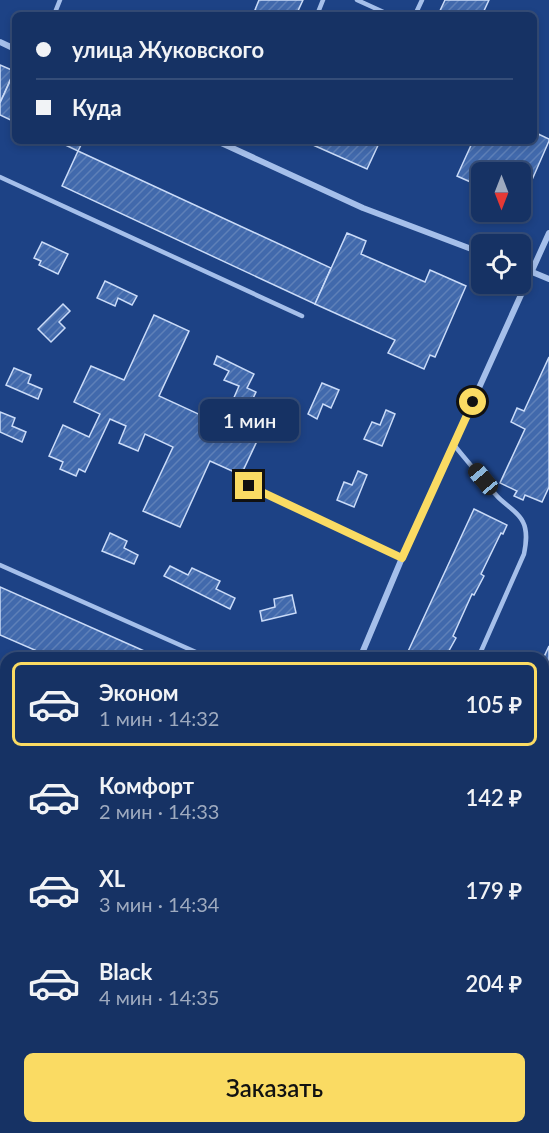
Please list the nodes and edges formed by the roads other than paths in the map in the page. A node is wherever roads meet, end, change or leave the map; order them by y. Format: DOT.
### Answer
graph roads {
  1 [pos="51,0"];
  2 [pos="357,0"];
  3 [pos="59,2"];
  4 [pos="383,12"];
  5 [pos="224,144"];
  6 [pos="0,177"];
  7 [pos="549,233"];
  8 [pos="471,249"];
  9 [pos="532,271"];
  10 [pos="549,279"];
  11 [pos="302,316"];
  12 [pos="454,445"];
  13 [pos="249,486"];
  14 [pos="402,558"];
  15 [pos="0,565"];
  16 [pos="196,652"];
  17 [pos="363,652"];
  18 [pos="481,652"];
  1 -- 3 [label="lane"];
  2 -- 4 [label="lane"];
  5 -- 8 [label="street"];
  6 -- 11 [label="lane"];
  7 -- 9 [label="street"];
  9 -- 10 [label="street"];
  9 -- 12 [label="street"];
  12 -- 14 [label="street"];
  12 -- 18 [label="lane"];
  13 -- 14 [label="lane"];
  14 -- 17 [label="street"];
  15 -- 16 [label="lane"];
}
